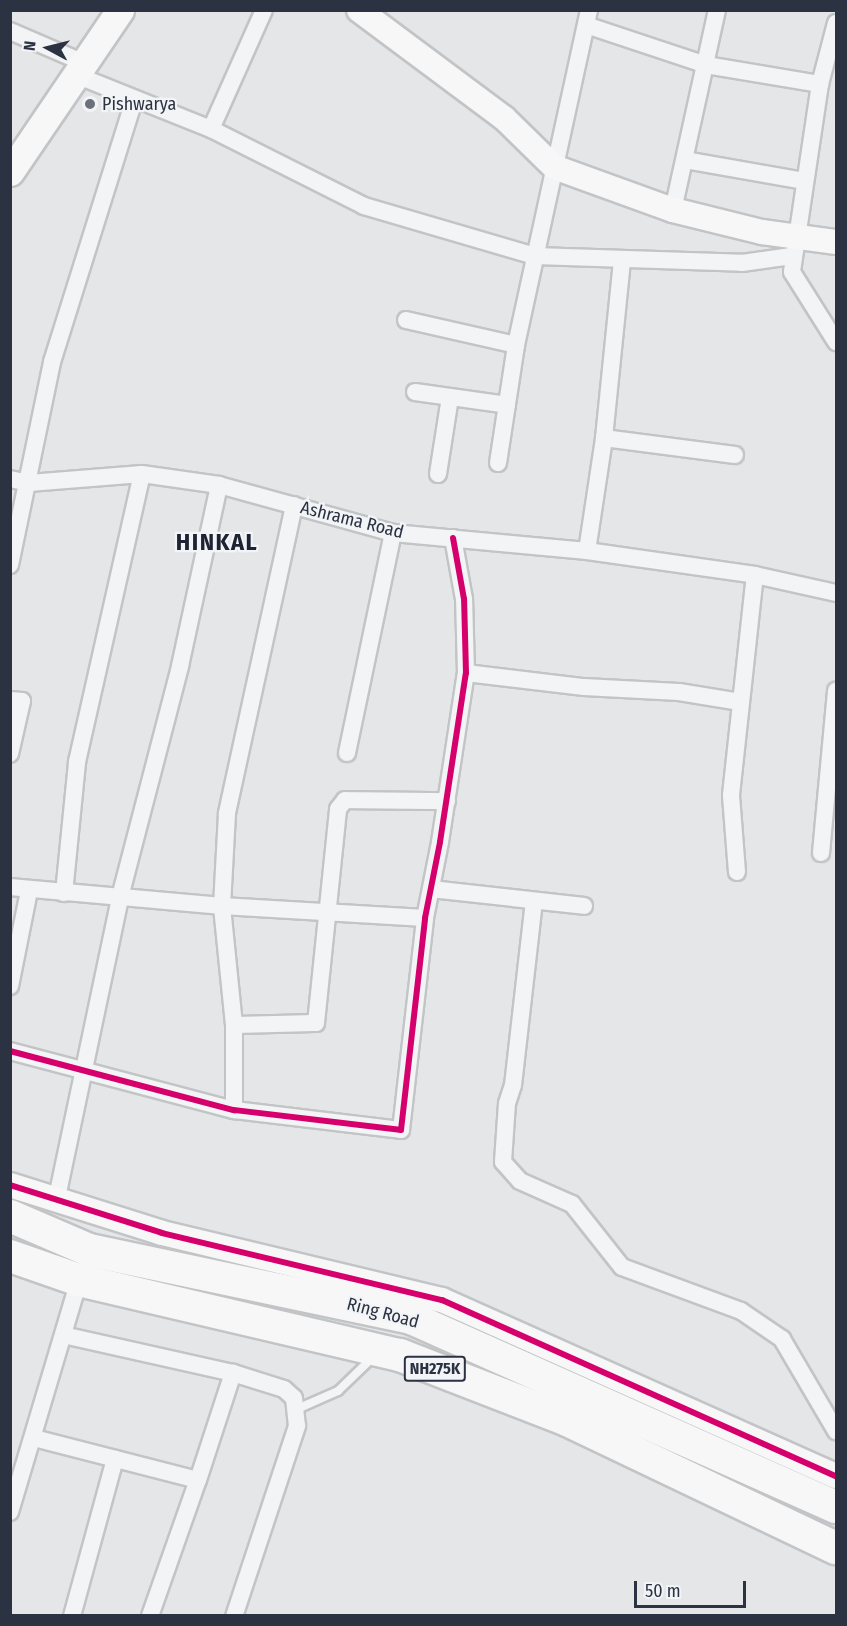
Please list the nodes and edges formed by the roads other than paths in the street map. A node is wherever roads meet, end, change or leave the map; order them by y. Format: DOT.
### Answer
graph roads {
  1 [pos="107,10"];
  2 [pos="120,10"];
  3 [pos="264,10"];
  4 [pos="359,10"];
  5 [pos="717,10"];
  6 [pos="587,18"];
  7 [pos="837,23"];
  8 [pos="10,30"];
  9 [pos="706,64"];
  10 [pos="75,67"];
  11 [pos="820,84"];
  12 [pos="134,100"];
  13 [pos="211,129"];
  14 [pos="10,158"];
  15 [pos="684,160"];
  16 [pos="554,167"];
  17 [pos="10,172"];
  18 [pos="804,182"];
  19 [pos="673,210"];
  20 [pos="837,242"];
  21 [pos="794,247"];
  22 [pos="535,256"];
  23 [pos="622,261"];
  24 [pos="406,320"];
  25 [pos="837,342"];
  26 [pos="516,345"];
  27 [pos="415,392"];
  28 [pos="450,397"];
  29 [pos="507,405"];
  30 [pos="604,438"];
  31 [pos="735,455"];
  32 [pos="498,464"];
  33 [pos="142,474"];
  34 [pos="438,474"];
  35 [pos="10,479"];
  36 [pos="29,483"];
  37 [pos="219,485"];
  38 [pos="294,506"];
  39 [pos="393,533"];
  40 [pos="453,538"];
  41 [pos="587,550"];
  42 [pos="10,565"];
  43 [pos="754,575"];
  44 [pos="837,593"];
  45 [pos="466,673"];
  46 [pos="837,692"];
  47 [pos="10,700"];
  48 [pos="740,702"];
  49 [pos="347,753"];
  50 [pos="10,754"];
  51 [pos="447,801"];
  52 [pos="821,853"];
  53 [pos="737,872"];
  54 [pos="10,887"];
  55 [pos="431,889"];
  56 [pos="29,891"];
  57 [pos="64,893"];
  58 [pos="120,897"];
  59 [pos="534,902"];
  60 [pos="222,906"];
  61 [pos="584,906"];
  62 [pos="325,912"];
  63 [pos="425,918"];
  64 [pos="10,986"];
  65 [pos="234,1025"];
  66 [pos="10,1052"];
  67 [pos="84,1070"];
  68 [pos="234,1110"];
  69 [pos="10,1185"];
  70 [pos="56,1202"];
  71 [pos="10,1216"];
  72 [pos="10,1256"];
  73 [pos="10,1271"];
  74 [pos="77,1288"];
  75 [pos="63,1335"];
  76 [pos="369,1361"];
  77 [pos="233,1373"];
  78 [pos="297,1409"];
  79 [pos="837,1431"];
  80 [pos="34,1438"];
  81 [pos="115,1459"];
  82 [pos="837,1476"];
  83 [pos="198,1480"];
  84 [pos="837,1507"];
  85 [pos="10,1512"];
  86 [pos="837,1548"];
  87 [pos="837,1558"];
  88 [pos="72,1616"];
  89 [pos="150,1616"];
  90 [pos="234,1616"];
  1 -- 10 [label="main road"];
  2 -- 10 [label="main road"];
  3 -- 13 [label="street"];
  4 -- 16 [label="street"];
  5 -- 9 [label="street"];
  6 -- 9 [label="street"];
  6 -- 16 [label="street"];
  7 -- 11 [label="street"];
  8 -- 10 [label="street"];
  9 -- 11 [label="street"];
  9 -- 15 [label="street"];
  10 -- 12 [label="street"];
  10 -- 14 [label="main road"];
  10 -- 17 [label="main road"];
  11 -- 18 [label="street"];
  12 -- 13 [label="street"];
  12 -- 36 [label="street"];
  13 -- 22 [label="street"];
  15 -- 18 [label="street"];
  15 -- 19 [label="street"];
  16 -- 19 [label="street"];
  16 -- 22 [label="street"];
  18 -- 21 [label="street"];
  19 -- 21 [label="street"];
  20 -- 21 [label="street"];
  21 -- 23 [label="street"];
  21 -- 25 [label="street"];
  22 -- 23 [label="street"];
  22 -- 26 [label="street"];
  23 -- 30 [label="street"];
  24 -- 26 [label="street"];
  26 -- 29 [label="street"];
  27 -- 28 [label="street"];
  28 -- 29 [label="street"];
  28 -- 34 [label="street"];
  29 -- 32 [label="street"];
  30 -- 31 [label="street"];
  30 -- 41 [label="street"];
  33 -- 36 [label="street, Ashrama Road"];
  33 -- 37 [label="street, Ashrama Road"];
  33 -- 57 [label="street"];
  35 -- 36 [label="street, Ashrama Road"];
  36 -- 42 [label="street"];
  37 -- 38 [label="street, Ashrama Road"];
  37 -- 58 [label="street"];
  38 -- 39 [label="street, Ashrama Road"];
  38 -- 60 [label="street"];
  39 -- 40 [label="street, Ashrama Road"];
  39 -- 49 [label="street"];
  40 -- 41 [label="street, Ashrama Road"];
  40 -- 45 [label="street"];
  41 -- 43 [label="street, Ashrama Road"];
  43 -- 44 [label="street, Ashrama Road"];
  43 -- 48 [label="street"];
  45 -- 48 [label="street"];
  45 -- 51 [label="street"];
  46 -- 52 [label="street"];
  47 -- 50 [label="street"];
  48 -- 53 [label="street"];
  51 -- 55 [label="street"];
  51 -- 62 [label="street"];
  54 -- 56 [label="street"];
  55 -- 59 [label="street"];
  55 -- 63 [label="street"];
  56 -- 57 [label="street"];
  56 -- 64 [label="street"];
  57 -- 58 [label="street"];
  58 -- 60 [label="street"];
  58 -- 67 [label="street"];
  59 -- 61 [label="street"];
  59 -- 79 [label="street"];
  60 -- 62 [label="street"];
  60 -- 65 [label="street"];
  62 -- 63 [label="street"];
  62 -- 65 [label="street"];
  63 -- 68 [label="street"];
  65 -- 68 [label="street"];
  66 -- 67 [label="street"];
  67 -- 68 [label="street"];
  67 -- 70 [label="street"];
  69 -- 70 [label="street"];
  70 -- 82 [label="street"];
  71 -- 84 [label="highway, Ring Road / NH275K"];
  72 -- 74 [label="highway, Ring Road / NH275K"];
  73 -- 74 [label="street"];
  74 -- 75 [label="street"];
  74 -- 76 [label="street"];
  74 -- 86 [label="highway, Ring Road / NH275K"];
  75 -- 77 [label="street"];
  75 -- 80 [label="street"];
  76 -- 78 [label="lane"];
  76 -- 87 [label="street"];
  77 -- 78 [label="street"];
  77 -- 83 [label="street"];
  78 -- 90 [label="street"];
  80 -- 81 [label="street"];
  80 -- 85 [label="street"];
  81 -- 83 [label="street"];
  81 -- 88 [label="street"];
  83 -- 89 [label="street"];
}
